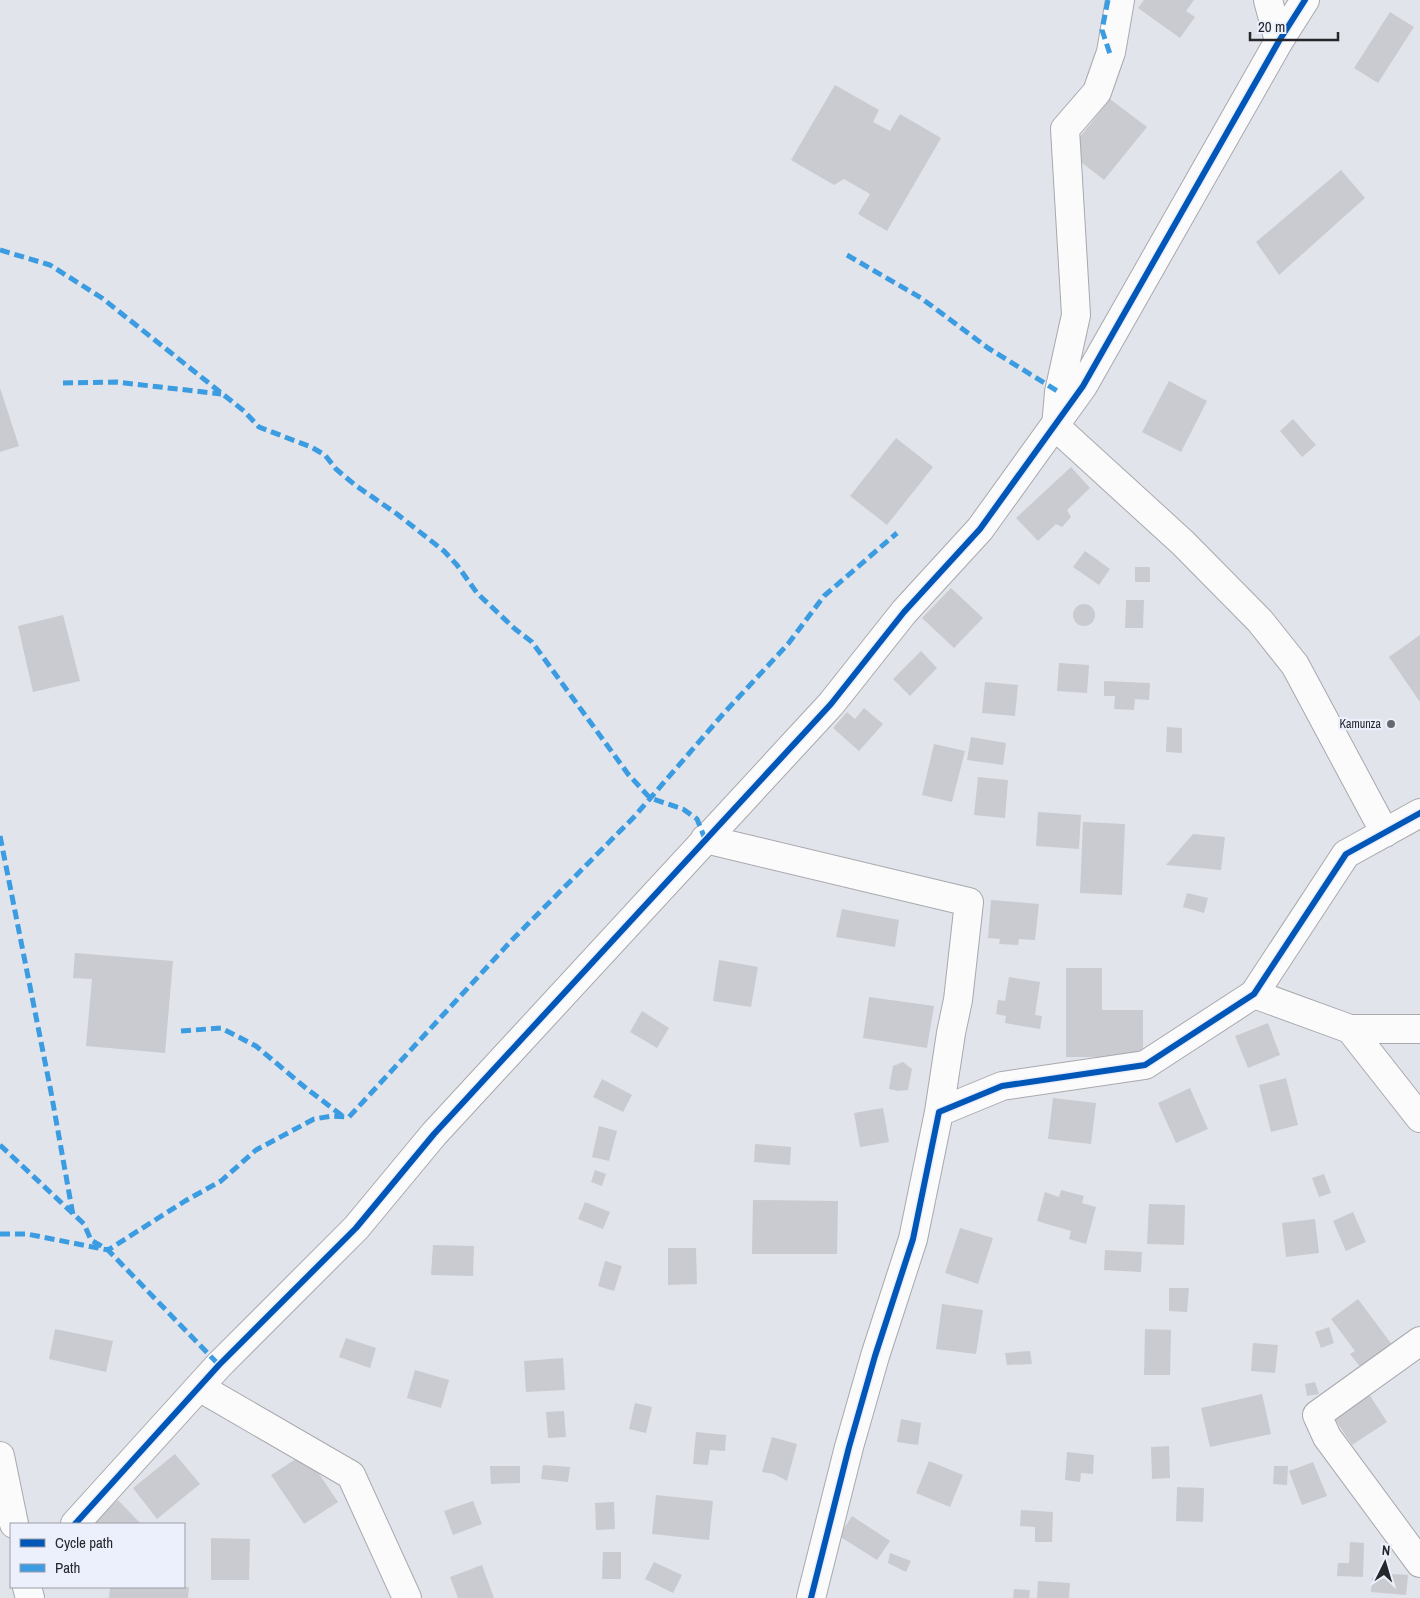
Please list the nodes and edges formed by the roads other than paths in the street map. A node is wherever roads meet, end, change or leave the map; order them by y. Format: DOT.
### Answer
graph roads {
  1 [pos="1120,0"];
  2 [pos="1268,0"];
  3 [pos="1305,0"];
  4 [pos="1279,41"];
  5 [pos="1056,427"];
  6 [pos="1420,814"];
  7 [pos="1385,833"];
  8 [pos="705,840"];
  9 [pos="1254,994"];
  10 [pos="1350,1029"];
  11 [pos="1420,1029"];
  12 [pos="939,1112"];
  13 [pos="1420,1118"];
  14 [pos="1420,1341"];
  15 [pos="199,1387"];
  16 [pos="0,1456"];
  17 [pos="14,1523"];
  18 [pos="76,1523"];
  19 [pos="1420,1563"];
  20 [pos="407,1598"];
  21 [pos="810,1598"];
  1 -- 5 [label="street"];
  2 -- 4 [label="street"];
  3 -- 4 [label="street"];
  4 -- 5 [label="street"];
  5 -- 7 [label="street"];
  5 -- 8 [label="street"];
  6 -- 7 [label="street"];
  7 -- 9 [label="street"];
  8 -- 12 [label="street"];
  8 -- 15 [label="street"];
  9 -- 10 [label="street"];
  9 -- 12 [label="street"];
  10 -- 11 [label="street"];
  10 -- 13 [label="street"];
  12 -- 21 [label="street"];
  14 -- 19 [label="street"];
  15 -- 18 [label="street"];
  15 -- 20 [label="street"];
  16 -- 17 [label="street"];
}
